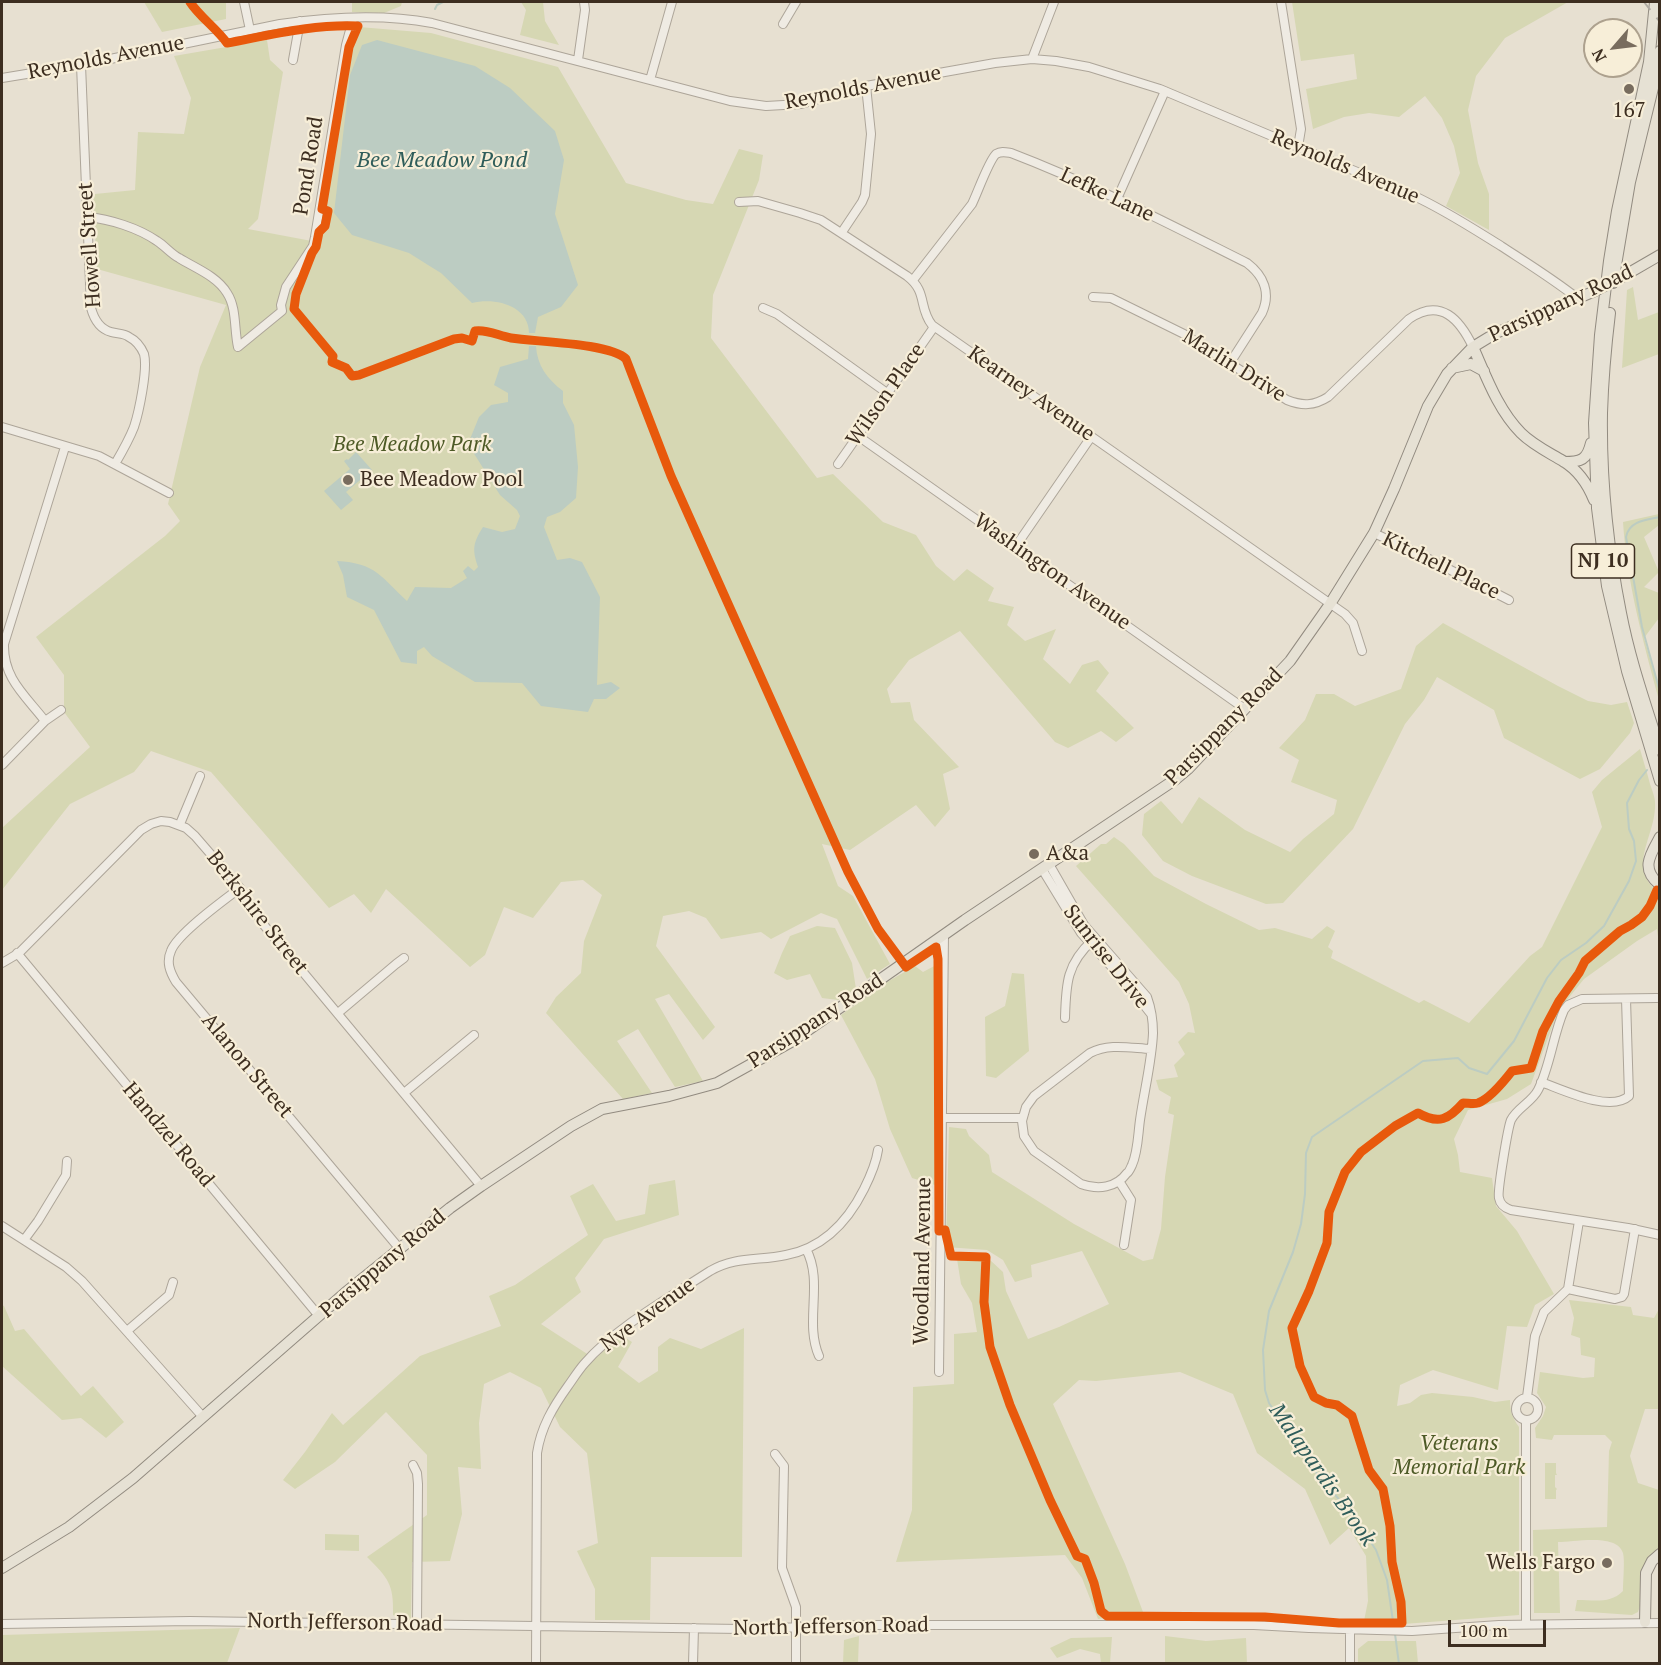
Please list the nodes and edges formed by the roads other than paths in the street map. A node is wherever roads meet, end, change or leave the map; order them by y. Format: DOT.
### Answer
graph roads {
  1 [pos="244,2"];
  2 [pos="584,2"];
  3 [pos="672,2"];
  4 [pos="796,2"];
  5 [pos="1054,2"];
  6 [pos="1281,2"];
  7 [pos="1655,2"];
  8 [pos="353,19"];
  9 [pos="300,21"];
  10 [pos="783,24"];
  11 [pos="250,30"];
  12 [pos="1659,51"];
  13 [pos="1032,59"];
  14 [pos="293,60"];
  15 [pos="578,60"];
  16 [pos="81,65"];
  17 [pos="2,78"];
  18 [pos="650,80"];
  19 [pos="866,86"];
  20 [pos="1165,91"];
  21 [pos="1298,147"];
  22 [pos="1118,199"];
  23 [pos="739,202"];
  24 [pos="87,217"];
  25 [pos="842,232"];
  26 [pos="1659,255"];
  27 [pos="913,280"];
  28 [pos="1093,297"];
  29 [pos="1577,298"];
  30 [pos="764,308"];
  31 [pos="934,327"];
  32 [pos="1473,347"];
  33 [pos="1230,363"];
  34 [pos="1452,369"];
  35 [pos="1484,371"];
  36 [pos="887,393"];
  37 [pos="2,428"];
  38 [pos="1594,432"];
  39 [pos="858,436"];
  40 [pos="1091,437"];
  41 [pos="65,447"];
  42 [pos="1564,462"];
  43 [pos="115,464"];
  44 [pos="838,464"];
  45 [pos="170,493"];
  46 [pos="1597,508"];
  47 [pos="1374,533"];
  48 [pos="1016,546"];
  49 [pos="1509,600"];
  50 [pos="1330,604"];
  51 [pos="1362,651"];
  52 [pos="1245,709"];
  53 [pos="61,710"];
  54 [pos="45,722"];
  55 [pos="1659,750"];
  56 [pos="2,765"];
  57 [pos="200,776"];
  58 [pos="1659,781"];
  59 [pos="180,824"];
  60 [pos="1659,837"];
  61 [pos="1045,867"];
  62 [pos="1659,885"];
  63 [pos="240,888"];
  64 [pos="944,935"];
  65 [pos="1092,941"];
  66 [pos="18,953"];
  67 [pos="404,958"];
  68 [pos="2,963"];
  69 [pos="1657,998"];
  70 [pos="1626,999"];
  71 [pos="338,1013"];
  72 [pos="1065,1018"];
  73 [pos="474,1035"];
  74 [pos="1151,1049"];
  75 [pos="1541,1082"];
  76 [pos="404,1093"];
  77 [pos="943,1118"];
  78 [pos="1022,1118"];
  79 [pos="878,1150"];
  80 [pos="67,1161"];
  81 [pos="1119,1181"];
  82 [pos="481,1186"];
  83 [pos="1579,1221"];
  84 [pos="2,1226"];
  85 [pos="1635,1229"];
  86 [pos="1659,1235"];
  87 [pos="24,1240"];
  88 [pos="1124,1245"];
  89 [pos="399,1248"];
  90 [pos="806,1249"];
  91 [pos="173,1282"];
  92 [pos="1568,1289"];
  93 [pos="319,1316"];
  94 [pos="127,1331"];
  95 [pos="819,1356"];
  96 [pos="939,1372"];
  97 [pos="1527,1397"];
  98 [pos="203,1417"];
  99 [pos="1526,1420"];
  100 [pos="775,1454"];
  101 [pos="413,1465"];
  102 [pos="1659,1554"];
  103 [pos="2,1568"];
  104 [pos="1645,1622"];
  105 [pos="1659,1623"];
  106 [pos="2,1624"];
  107 [pos="417,1624"];
  108 [pos="1526,1624"];
  109 [pos="536,1626"];
  110 [pos="797,1627"];
  111 [pos="694,1628"];
  112 [pos="1350,1630"];
  113 [pos="536,1664"];
  114 [pos="693,1664"];
  115 [pos="796,1664"];
  116 [pos="1350,1664"];
  1 -- 11 [label="street"];
  2 -- 15 [label="street"];
  3 -- 18 [label="street"];
  4 -- 10 [label="street"];
  5 -- 13 [label="street"];
  6 -- 21 [label="street"];
  7 -- 38 [label="main road, NJ 10"];
  8 -- 9 [label="street, Reynolds Avenue"];
  8 -- 15 [label="street, Reynolds Avenue"];
  8 -- 24 [label="street, Pond Road"];
  9 -- 11 [label="street, Reynolds Avenue"];
  9 -- 14 [label="street"];
  11 -- 16 [label="street, Reynolds Avenue"];
  12 -- 55 [label="main road, NJ 10"];
  13 -- 19 [label="street, Reynolds Avenue"];
  13 -- 20 [label="street, Reynolds Avenue"];
  15 -- 18 [label="street, Reynolds Avenue"];
  16 -- 17 [label="street, Reynolds Avenue"];
  16 -- 24 [label="street, Howell Street"];
  18 -- 19 [label="street, Reynolds Avenue"];
  19 -- 25 [label="street"];
  20 -- 21 [label="street, Reynolds Avenue"];
  20 -- 22 [label="street"];
  21 -- 29 [label="street, Reynolds Avenue"];
  22 -- 27 [label="street, Lefke Lane"];
  22 -- 33 [label="street, Lefke Lane"];
  23 -- 25 [label="street"];
  24 -- 43 [label="street, Howell Street"];
  25 -- 27 [label="street"];
  26 -- 29 [label="main road, Parsippany Road, bridge"];
  27 -- 31 [label="street"];
  28 -- 33 [label="street, Marlin Drive"];
  29 -- 32 [label="main road, Parsippany Road"];
  30 -- 36 [label="street"];
  31 -- 36 [label="street, Wilson Place"];
  31 -- 40 [label="street, Kearney Avenue"];
  32 -- 33 [label="street, Marlin Drive"];
  32 -- 34 [label="main road, Parsippany Road"];
  32 -- 35 [label="main road"];
  34 -- 35 [label="main road"];
  34 -- 47 [label="main road, Parsippany Road"];
  35 -- 42 [label="main road"];
  36 -- 39 [label="street, Wilson Place"];
  37 -- 41 [label="street"];
  38 -- 42 [label="main road"];
  38 -- 46 [label="main road, NJ 10"];
  39 -- 44 [label="street, Wilson Place"];
  39 -- 48 [label="street, Washington Avenue"];
  40 -- 48 [label="street"];
  40 -- 50 [label="street, Kearney Avenue"];
  41 -- 43 [label="street"];
  41 -- 54 [label="street"];
  42 -- 46 [label="main road"];
  43 -- 45 [label="street"];
  46 -- 58 [label="main road, NJ 10"];
  47 -- 49 [label="street, Kitchell Place"];
  47 -- 50 [label="main road, Parsippany Road"];
  48 -- 52 [label="street, Washington Avenue"];
  50 -- 51 [label="street, Kearney Avenue"];
  50 -- 52 [label="main road, Parsippany Road"];
  52 -- 61 [label="main road, Parsippany Road"];
  53 -- 54 [label="street"];
  54 -- 56 [label="street"];
  57 -- 59 [label="street"];
  59 -- 63 [label="street, Berkshire Street"];
  59 -- 66 [label="street"];
  60 -- 62 [label="main road"];
  61 -- 64 [label="main road, Parsippany Road"];
  61 -- 65 [label="street, Sunrise Drive"];
  63 -- 71 [label="street, Berkshire Street"];
  63 -- 89 [label="street, Alanon Street"];
  64 -- 77 [label="street, Woodland Avenue"];
  64 -- 82 [label="main road, Parsippany Road"];
  65 -- 72 [label="street"];
  65 -- 74 [label="street, Sunrise Drive"];
  66 -- 68 [label="street"];
  66 -- 93 [label="street, Handzel Road"];
  67 -- 71 [label="street"];
  69 -- 70 [label="street"];
  70 -- 75 [label="street"];
  70 -- 75 [label="street"];
  71 -- 76 [label="street, Berkshire Street"];
  73 -- 76 [label="street"];
  74 -- 78 [label="street"];
  74 -- 81 [label="street, Sunrise Drive"];
  75 -- 83 [label="street"];
  76 -- 82 [label="street, Berkshire Street"];
  77 -- 78 [label="street"];
  77 -- 96 [label="street, Woodland Avenue"];
  78 -- 81 [label="street"];
  79 -- 90 [label="street, Nye Avenue"];
  80 -- 87 [label="street"];
  81 -- 88 [label="street"];
  82 -- 89 [label="main road, Parsippany Road"];
  83 -- 85 [label="street"];
  83 -- 92 [label="street"];
  84 -- 87 [label="street"];
  85 -- 86 [label="street"];
  85 -- 92 [label="street"];
  87 -- 94 [label="street"];
  89 -- 93 [label="main road, Parsippany Road"];
  90 -- 95 [label="street"];
  90 -- 109 [label="street, Nye Avenue"];
  91 -- 94 [label="street"];
  92 -- 97 [label="street"];
  93 -- 98 [label="main road, Parsippany Road"];
  94 -- 98 [label="street"];
  97 -- 99 [label="street"];
  97 -- 99 [label="street"];
  98 -- 103 [label="main road, Parsippany Road"];
  99 -- 108 [label="street"];
  100 -- 110 [label="street"];
  101 -- 107 [label="street"];
  102 -- 104 [label="main road"];
  104 -- 105 [label="street, North Jefferson Road"];
  104 -- 108 [label="street, North Jefferson Road"];
  106 -- 107 [label="street, North Jefferson Road"];
  107 -- 109 [label="street, North Jefferson Road"];
  108 -- 112 [label="street, North Jefferson Road"];
  109 -- 111 [label="street, North Jefferson Road"];
  109 -- 113 [label="street, Nye Avenue"];
  110 -- 111 [label="street, North Jefferson Road"];
  110 -- 112 [label="street, North Jefferson Road"];
  110 -- 115 [label="street"];
  111 -- 114 [label="street"];
  112 -- 116 [label="street"];
}
